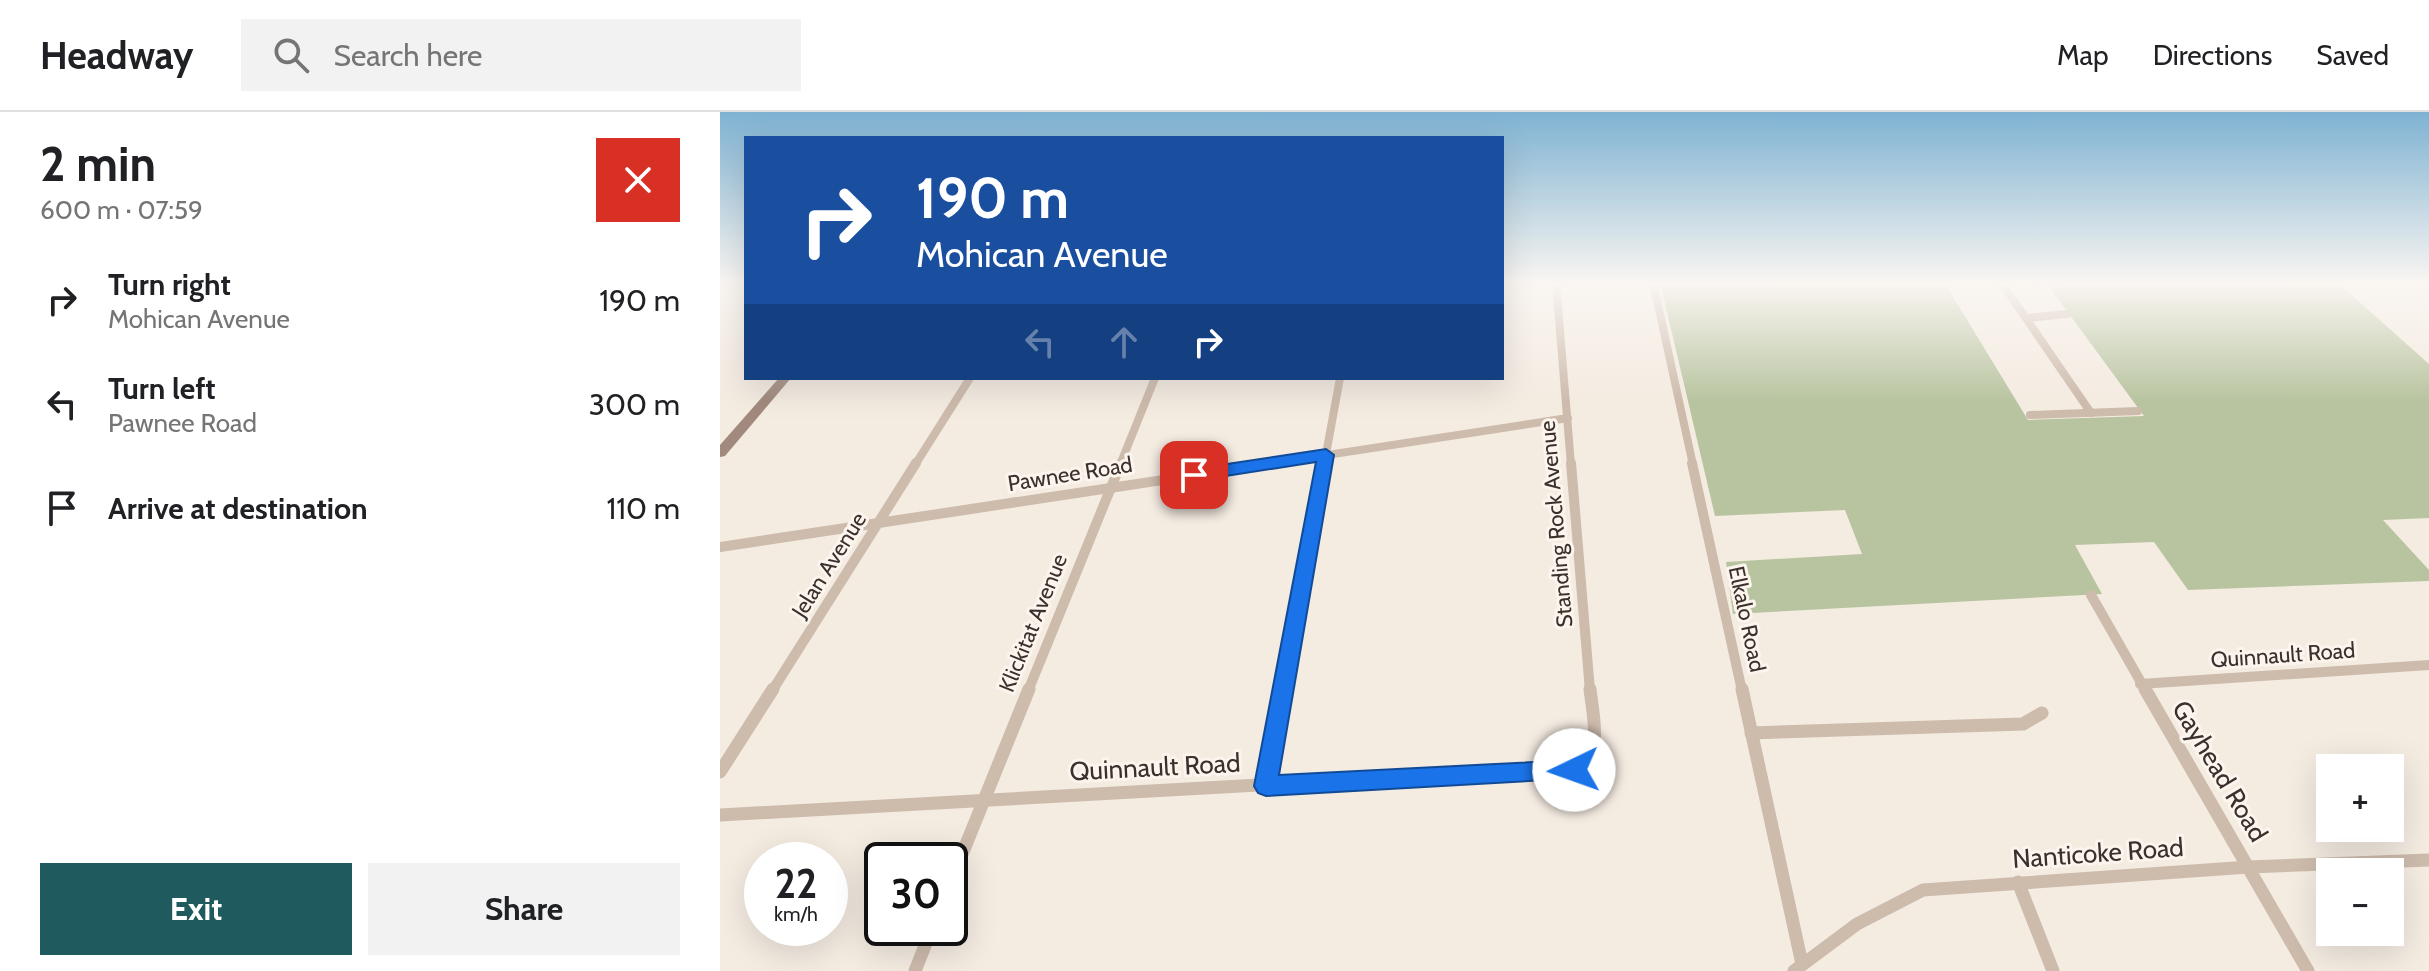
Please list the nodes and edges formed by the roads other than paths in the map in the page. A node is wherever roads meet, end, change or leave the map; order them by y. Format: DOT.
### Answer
graph roads {
  1 [pos="1560,322"];
  2 [pos="1662,322"];
  3 [pos="2029,322"];
  4 [pos="783,380"];
  5 [pos="969,380"];
  6 [pos="1154,380"];
  7 [pos="1340,380"];
  8 [pos="2138,411"];
  9 [pos="2091,413"];
  10 [pos="2030,415"];
  11 [pos="1568,418"];
  12 [pos="720,453"];
  13 [pos="1326,455"];
  14 [pos="1112,487"];
  15 [pos="878,524"];
  16 [pos="720,547"];
  17 [pos="2091,595"];
  18 [pos="2429,665"];
  19 [pos="2140,684"];
  20 [pos="2042,713"];
  21 [pos="1751,733"];
  22 [pos="1589,762"];
  23 [pos="720,772"];
  24 [pos="1266,786"];
  25 [pos="984,800"];
  26 [pos="720,815"];
  27 [pos="967,842"];
  28 [pos="2429,860"];
  29 [pos="2249,867"];
  30 [pos="2018,882"];
  31 [pos="925,946"];
  32 [pos="1798,968"];
  33 [pos="915,971"];
  34 [pos="2053,971"];
  35 [pos="2308,971"];
  1 -- 11 [label="street, Standing Rock Avenue"];
  2 -- 21 [label="street, Elkalo Road"];
  3 -- 9 [label="street"];
  4 -- 12 [label="street"];
  5 -- 15 [label="street, Jelan Avenue"];
  6 -- 14 [label="street, Klickitat Avenue"];
  7 -- 13 [label="street"];
  8 -- 9 [label="street"];
  9 -- 10 [label="street"];
  11 -- 13 [label="street, Pawnee Road"];
  11 -- 22 [label="street, Standing Rock Avenue"];
  13 -- 14 [label="street, Pawnee Road"];
  13 -- 24 [label="street"];
  14 -- 15 [label="street, Pawnee Road"];
  14 -- 25 [label="street, Klickitat Avenue"];
  15 -- 16 [label="street, Pawnee Road"];
  15 -- 23 [label="street, Jelan Avenue"];
  17 -- 19 [label="street, Gayhead Road"];
  18 -- 19 [label="street, Quinnault Road"];
  19 -- 29 [label="street, Gayhead Road"];
  20 -- 21 [label="street"];
  21 -- 32 [label="street, Elkalo Road"];
  22 -- 24 [label="street, Quinnault Road"];
  24 -- 25 [label="street, Quinnault Road"];
  25 -- 26 [label="street, Quinnault Road"];
  25 -- 27 [label="street, Klickitat Avenue"];
  28 -- 29 [label="street, Nanticoke Road"];
  29 -- 30 [label="street, Nanticoke Road"];
  29 -- 35 [label="street, Gayhead Road"];
  30 -- 32 [label="street, Nanticoke Road"];
  30 -- 34 [label="street"];
  31 -- 33 [label="street"];
}
